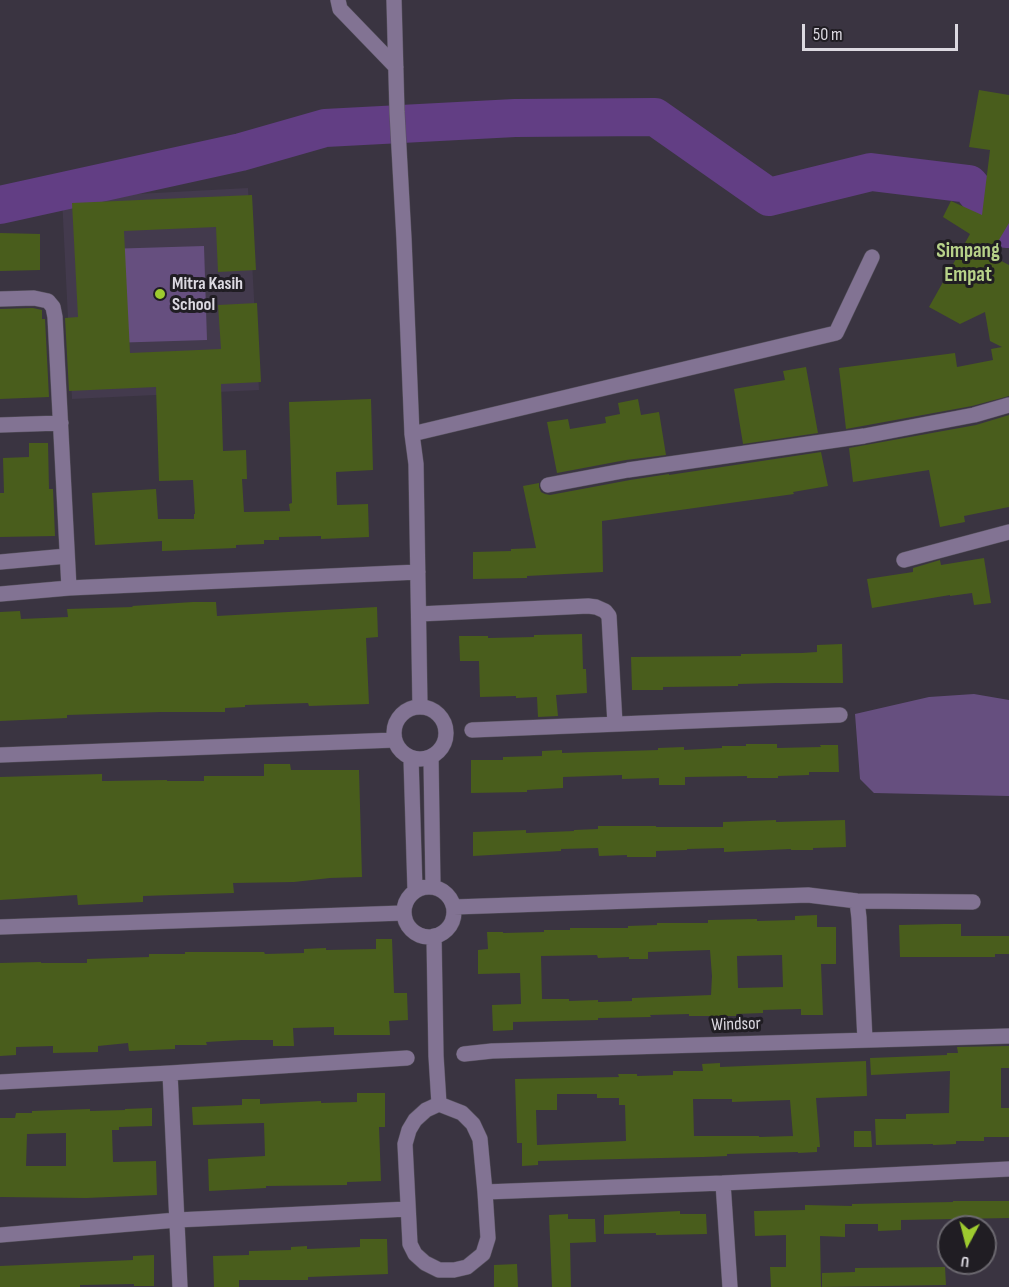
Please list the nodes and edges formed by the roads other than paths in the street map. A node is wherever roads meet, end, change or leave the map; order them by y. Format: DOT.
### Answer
graph roads {
  1 [pos="338,0"];
  2 [pos="394,0"];
  3 [pos="396,67"];
  4 [pos="872,257"];
  5 [pos="0,299"];
  6 [pos="1009,405"];
  7 [pos="61,423"];
  8 [pos="0,425"];
  9 [pos="412,434"];
  10 [pos="548,485"];
  11 [pos="1009,531"];
  12 [pos="67,556"];
  13 [pos="904,560"];
  14 [pos="0,562"];
  15 [pos="418,572"];
  16 [pos="69,588"];
  17 [pos="0,594"];
  18 [pos="419,614"];
  19 [pos="420,707"];
  20 [pos="840,715"];
  21 [pos="615,724"];
  22 [pos="472,730"];
  23 [pos="395,740"];
  24 [pos="0,754"];
  25 [pos="431,757"];
  26 [pos="411,758"];
  27 [pos="433,886"];
  28 [pos="415,890"];
  29 [pos="857,900"];
  30 [pos="973,902"];
  31 [pos="454,907"];
  32 [pos="403,913"];
  33 [pos="0,927"];
  34 [pos="434,936"];
  35 [pos="1009,1036"];
  36 [pos="865,1040"];
  37 [pos="464,1054"];
  38 [pos="407,1058"];
  39 [pos="170,1073"];
  40 [pos="0,1082"];
  41 [pos="439,1104"];
  42 [pos="1009,1169"];
  43 [pos="723,1183"];
  44 [pos="485,1192"];
  45 [pos="408,1209"];
  46 [pos="177,1221"];
  47 [pos="0,1235"];
  48 [pos="180,1287"];
  49 [pos="730,1287"];
  1 -- 3 [label="street"];
  2 -- 3 [label="street"];
  3 -- 9 [label="street"];
  4 -- 9 [label="street"];
  5 -- 7 [label="street"];
  6 -- 10 [label="street"];
  7 -- 8 [label="street"];
  7 -- 12 [label="street"];
  9 -- 15 [label="street"];
  11 -- 13 [label="street"];
  12 -- 14 [label="street"];
  12 -- 16 [label="street"];
  15 -- 16 [label="street"];
  15 -- 18 [label="street"];
  16 -- 17 [label="street"];
  18 -- 19 [label="street"];
  18 -- 21 [label="street"];
  19 -- 23 [label="street"];
  19 -- 25 [label="street"];
  20 -- 21 [label="street"];
  21 -- 22 [label="street"];
  23 -- 24 [label="street"];
  23 -- 26 [label="street"];
  25 -- 26 [label="street"];
  25 -- 27 [label="street"];
  26 -- 28 [label="street"];
  27 -- 28 [label="street"];
  27 -- 31 [label="street"];
  28 -- 32 [label="street"];
  29 -- 30 [label="street"];
  29 -- 31 [label="street"];
  29 -- 36 [label="street"];
  31 -- 34 [label="street"];
  32 -- 33 [label="street"];
  32 -- 34 [label="street"];
  34 -- 41 [label="street"];
  35 -- 36 [label="street, Windsor"];
  36 -- 37 [label="street, Windsor"];
  38 -- 39 [label="street"];
  39 -- 40 [label="street"];
  39 -- 46 [label="street"];
  41 -- 44 [label="street"];
  41 -- 45 [label="street"];
  42 -- 43 [label="street"];
  43 -- 44 [label="street"];
  43 -- 49 [label="street"];
  44 -- 45 [label="street"];
  45 -- 46 [label="street"];
  46 -- 47 [label="street"];
  46 -- 48 [label="street"];
}
